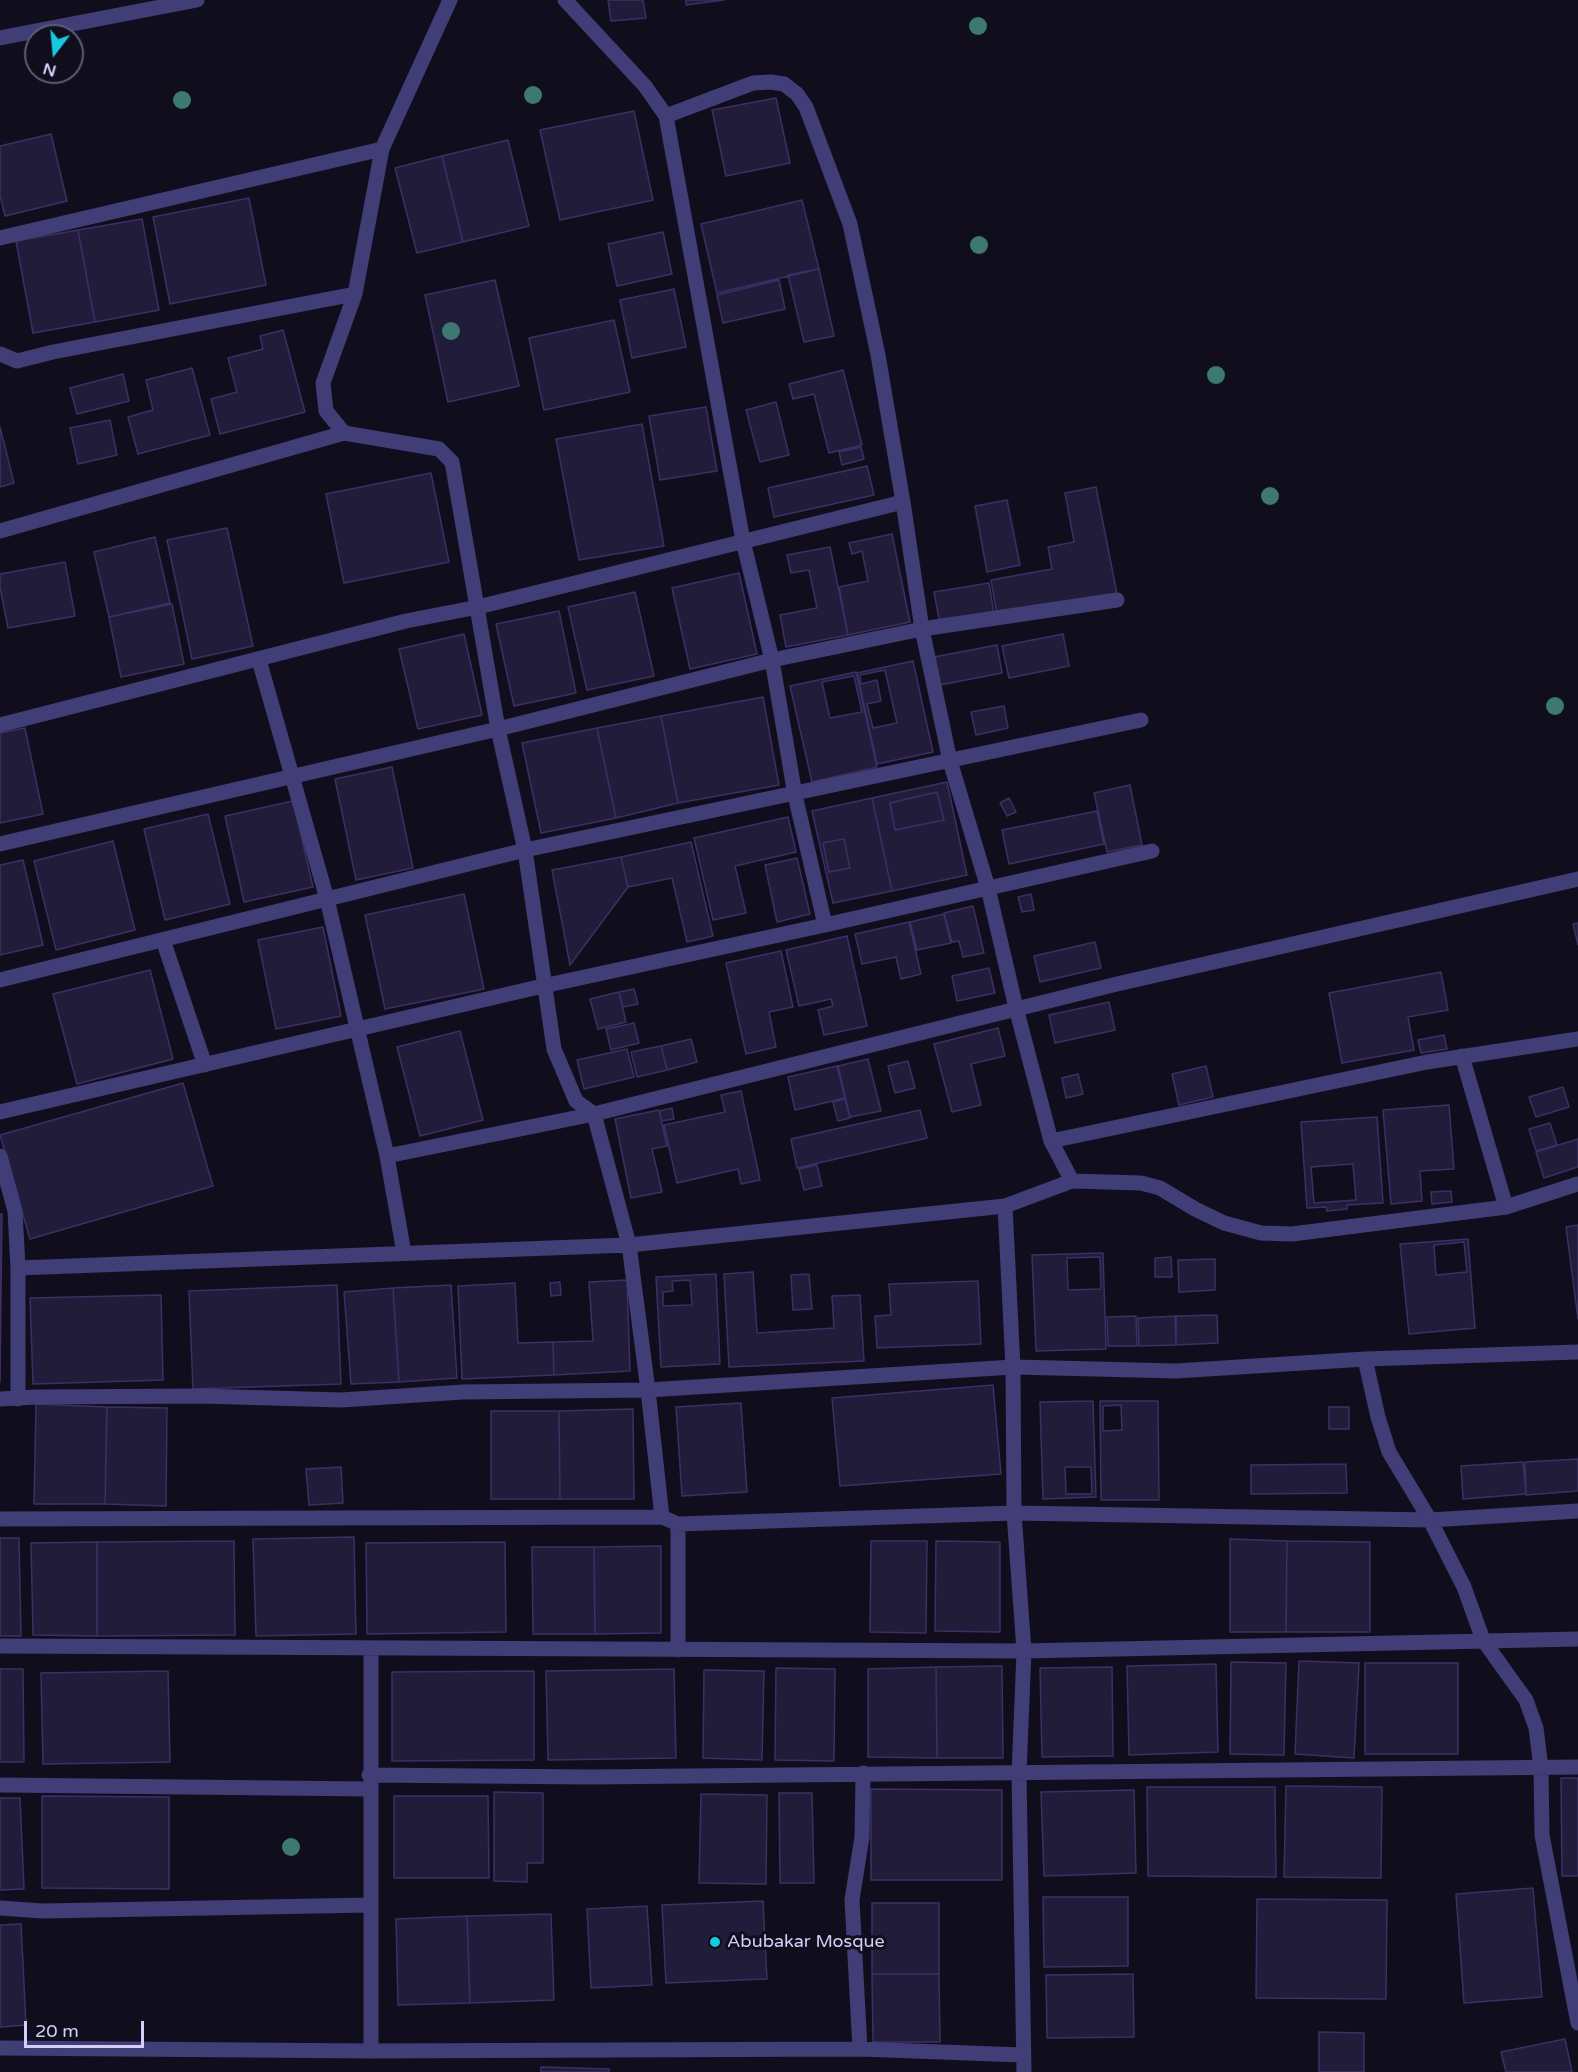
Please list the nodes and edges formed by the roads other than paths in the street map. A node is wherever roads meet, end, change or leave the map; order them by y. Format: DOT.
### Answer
graph roads {
  1 [pos="197,0"];
  2 [pos="450,0"];
  3 [pos="565,0"];
  4 [pos="0,38"];
  5 [pos="666,116"];
  6 [pos="382,149"];
  7 [pos="0,238"];
  8 [pos="355,294"];
  9 [pos="0,354"];
  10 [pos="344,433"];
  11 [pos="903,502"];
  12 [pos="0,531"];
  13 [pos="743,541"];
  14 [pos="1117,600"];
  15 [pos="478,607"];
  16 [pos="922,629"];
  17 [pos="259,660"];
  18 [pos="772,660"];
  19 [pos="1141,720"];
  20 [pos="0,725"];
  21 [pos="498,729"];
  22 [pos="950,761"];
  23 [pos="291,778"];
  24 [pos="795,795"];
  25 [pos="0,844"];
  26 [pos="525,850"];
  27 [pos="1152,851"];
  28 [pos="1578,879"];
  29 [pos="988,888"];
  30 [pos="327,899"];
  31 [pos="825,925"];
  32 [pos="163,939"];
  33 [pos="0,980"];
  34 [pos="543,986"];
  35 [pos="1016,1008"];
  36 [pos="358,1029"];
  37 [pos="1578,1039"];
  38 [pos="1462,1056"];
  39 [pos="205,1065"];
  40 [pos="0,1112"];
  41 [pos="594,1114"];
  42 [pos="1051,1141"];
  43 [pos="0,1156"];
  44 [pos="387,1156"];
  45 [pos="3,1178"];
  46 [pos="1072,1181"];
  47 [pos="1578,1184"];
  48 [pos="1005,1206"];
  49 [pos="1506,1207"];
  50 [pos="629,1245"];
  51 [pos="404,1253"];
  52 [pos="18,1268"];
  53 [pos="1578,1352"];
  54 [pos="1365,1359"];
  55 [pos="1012,1367"];
  56 [pos="648,1390"];
  57 [pos="0,1399"];
  58 [pos="18,1400"];
  59 [pos="1578,1511"];
  60 [pos="1014,1513"];
  61 [pos="662,1517"];
  62 [pos="0,1519"];
  63 [pos="1430,1520"];
  64 [pos="678,1524"];
  65 [pos="1578,1639"];
  66 [pos="1483,1640"];
  67 [pos="0,1646"];
  68 [pos="371,1649"];
  69 [pos="678,1650"];
  70 [pos="1024,1651"];
  71 [pos="1578,1767"];
  72 [pos="1541,1768"];
  73 [pos="863,1773"];
  74 [pos="1018,1774"];
  75 [pos="370,1782"];
  76 [pos="0,1785"];
  77 [pos="371,1905"];
  78 [pos="0,1908"];
  79 [pos="1578,2023"];
  80 [pos="0,2048"];
  81 [pos="860,2049"];
  82 [pos="371,2051"];
  83 [pos="1022,2055"];
  84 [pos="1024,2072"];
  1 -- 4 [label="street"];
  2 -- 6 [label="street"];
  3 -- 5 [label="street"];
  5 -- 11 [label="street"];
  5 -- 13 [label="street"];
  6 -- 7 [label="street"];
  6 -- 8 [label="street"];
  8 -- 9 [label="street"];
  8 -- 10 [label="street"];
  10 -- 12 [label="street"];
  10 -- 15 [label="street"];
  11 -- 13 [label="street"];
  11 -- 16 [label="street"];
  13 -- 15 [label="street"];
  13 -- 18 [label="street"];
  14 -- 16 [label="street"];
  15 -- 17 [label="street"];
  15 -- 21 [label="street"];
  16 -- 18 [label="street"];
  16 -- 22 [label="street"];
  17 -- 20 [label="street"];
  17 -- 23 [label="street"];
  18 -- 21 [label="street"];
  18 -- 24 [label="street"];
  19 -- 22 [label="street"];
  21 -- 23 [label="street"];
  21 -- 26 [label="street"];
  22 -- 24 [label="street"];
  22 -- 29 [label="street"];
  23 -- 25 [label="street"];
  23 -- 30 [label="street"];
  24 -- 26 [label="street"];
  24 -- 31 [label="street"];
  26 -- 30 [label="street"];
  26 -- 34 [label="street"];
  27 -- 29 [label="street"];
  28 -- 35 [label="street"];
  29 -- 31 [label="street"];
  29 -- 35 [label="street"];
  30 -- 32 [label="street"];
  30 -- 36 [label="street"];
  31 -- 34 [label="street"];
  32 -- 33 [label="street"];
  32 -- 39 [label="street"];
  34 -- 36 [label="street"];
  34 -- 41 [label="street"];
  35 -- 41 [label="street"];
  35 -- 42 [label="street"];
  36 -- 39 [label="street"];
  36 -- 44 [label="street"];
  37 -- 38 [label="street"];
  38 -- 42 [label="street"];
  38 -- 49 [label="street"];
  39 -- 40 [label="street"];
  41 -- 44 [label="street"];
  41 -- 50 [label="street"];
  42 -- 46 [label="street"];
  43 -- 45 [label="street"];
  44 -- 51 [label="street"];
  45 -- 52 [label="street"];
  46 -- 48 [label="street"];
  46 -- 49 [label="street"];
  47 -- 49 [label="street"];
  48 -- 50 [label="street"];
  48 -- 55 [label="street"];
  50 -- 51 [label="street"];
  50 -- 56 [label="street"];
  51 -- 52 [label="street"];
  52 -- 58 [label="street"];
  53 -- 54 [label="street"];
  54 -- 55 [label="street"];
  54 -- 63 [label="street"];
  55 -- 56 [label="street"];
  55 -- 60 [label="street"];
  56 -- 58 [label="street"];
  56 -- 61 [label="street"];
  57 -- 58 [label="street"];
  59 -- 63 [label="street"];
  60 -- 63 [label="street"];
  60 -- 64 [label="street"];
  60 -- 70 [label="street"];
  61 -- 62 [label="street"];
  61 -- 64 [label="street"];
  63 -- 66 [label="street"];
  64 -- 69 [label="street"];
  65 -- 66 [label="street"];
  66 -- 70 [label="street"];
  66 -- 72 [label="street"];
  67 -- 68 [label="street"];
  68 -- 69 [label="street"];
  68 -- 75 [label="street"];
  69 -- 70 [label="street"];
  70 -- 74 [label="street"];
  71 -- 72 [label="street"];
  72 -- 74 [label="street"];
  72 -- 79 [label="street"];
  73 -- 74 [label="street"];
  73 -- 75 [label="street"];
  73 -- 81 [label="street"];
  74 -- 83 [label="street"];
  75 -- 76 [label="street"];
  75 -- 77 [label="street"];
  77 -- 78 [label="street"];
  77 -- 82 [label="street"];
  80 -- 82 [label="street"];
  81 -- 82 [label="street"];
  81 -- 83 [label="street"];
  83 -- 84 [label="street"];
}
